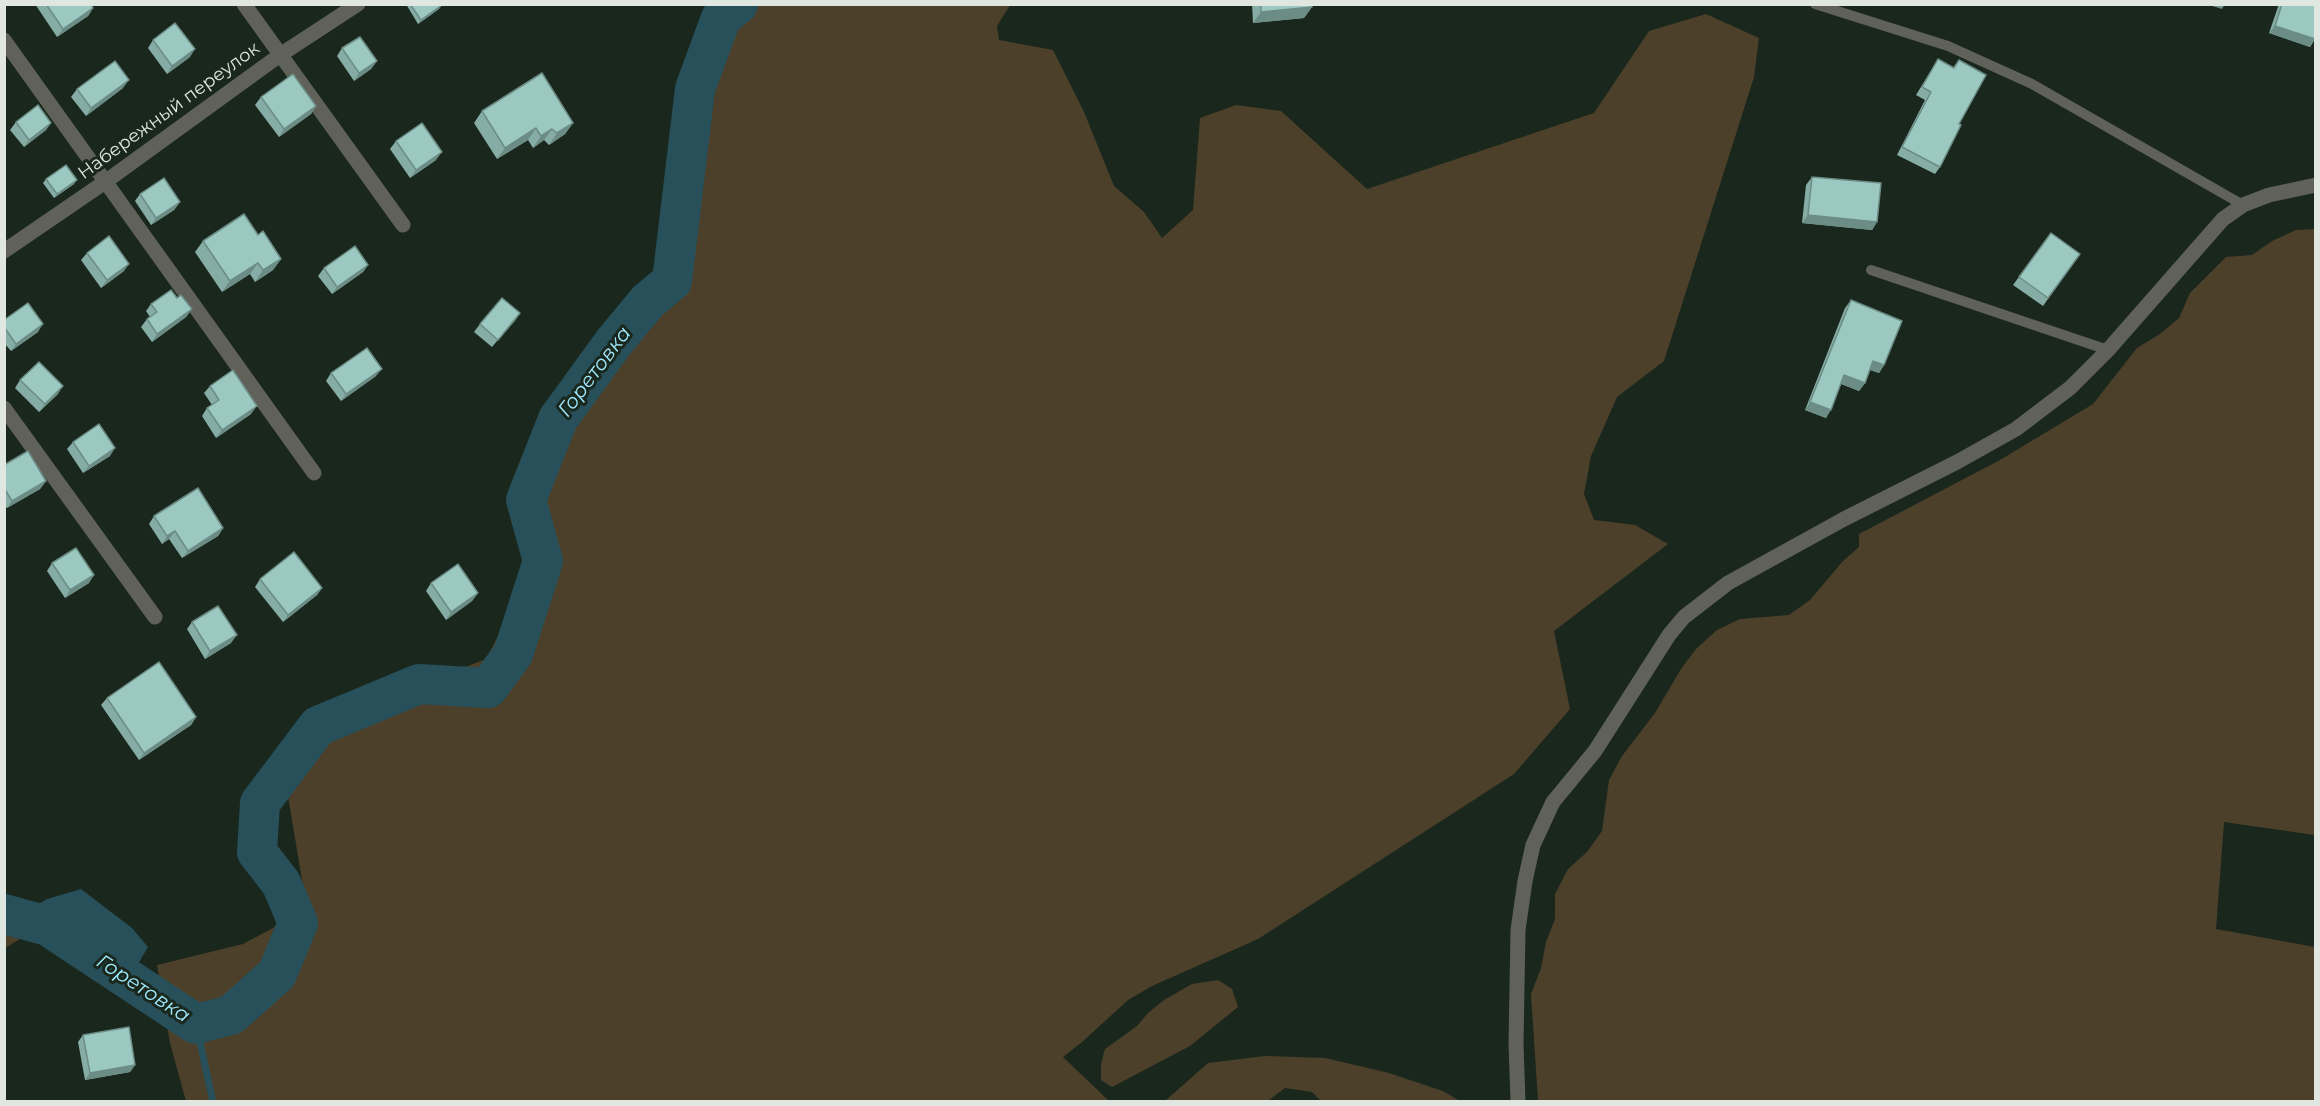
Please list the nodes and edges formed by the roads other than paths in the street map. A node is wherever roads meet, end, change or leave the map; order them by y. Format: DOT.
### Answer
graph roads {
  1 [pos="244,4"];
  2 [pos="358,4"];
  3 [pos="1815,4"];
  4 [pos="4,40"];
  5 [pos="280,55"];
  6 [pos="105,182"];
  7 [pos="2316,185"];
  8 [pos="2243,205"];
  9 [pos="403,225"];
  10 [pos="4,251"];
  11 [pos="1871,270"];
  12 [pos="2108,350"];
  13 [pos="4,408"];
  14 [pos="314,473"];
  15 [pos="155,617"];
  16 [pos="1518,1101"];
  1 -- 5 [label="street"];
  2 -- 5 [label="street, Набережный переулок"];
  3 -- 8 [label="lane"];
  4 -- 6 [label="street"];
  5 -- 6 [label="street, Набережный переулок"];
  5 -- 9 [label="street"];
  6 -- 10 [label="street, Набережный переулок"];
  6 -- 14 [label="street"];
  7 -- 8 [label="street"];
  8 -- 12 [label="street"];
  11 -- 12 [label="lane"];
  12 -- 16 [label="street"];
  13 -- 15 [label="street"];
}
